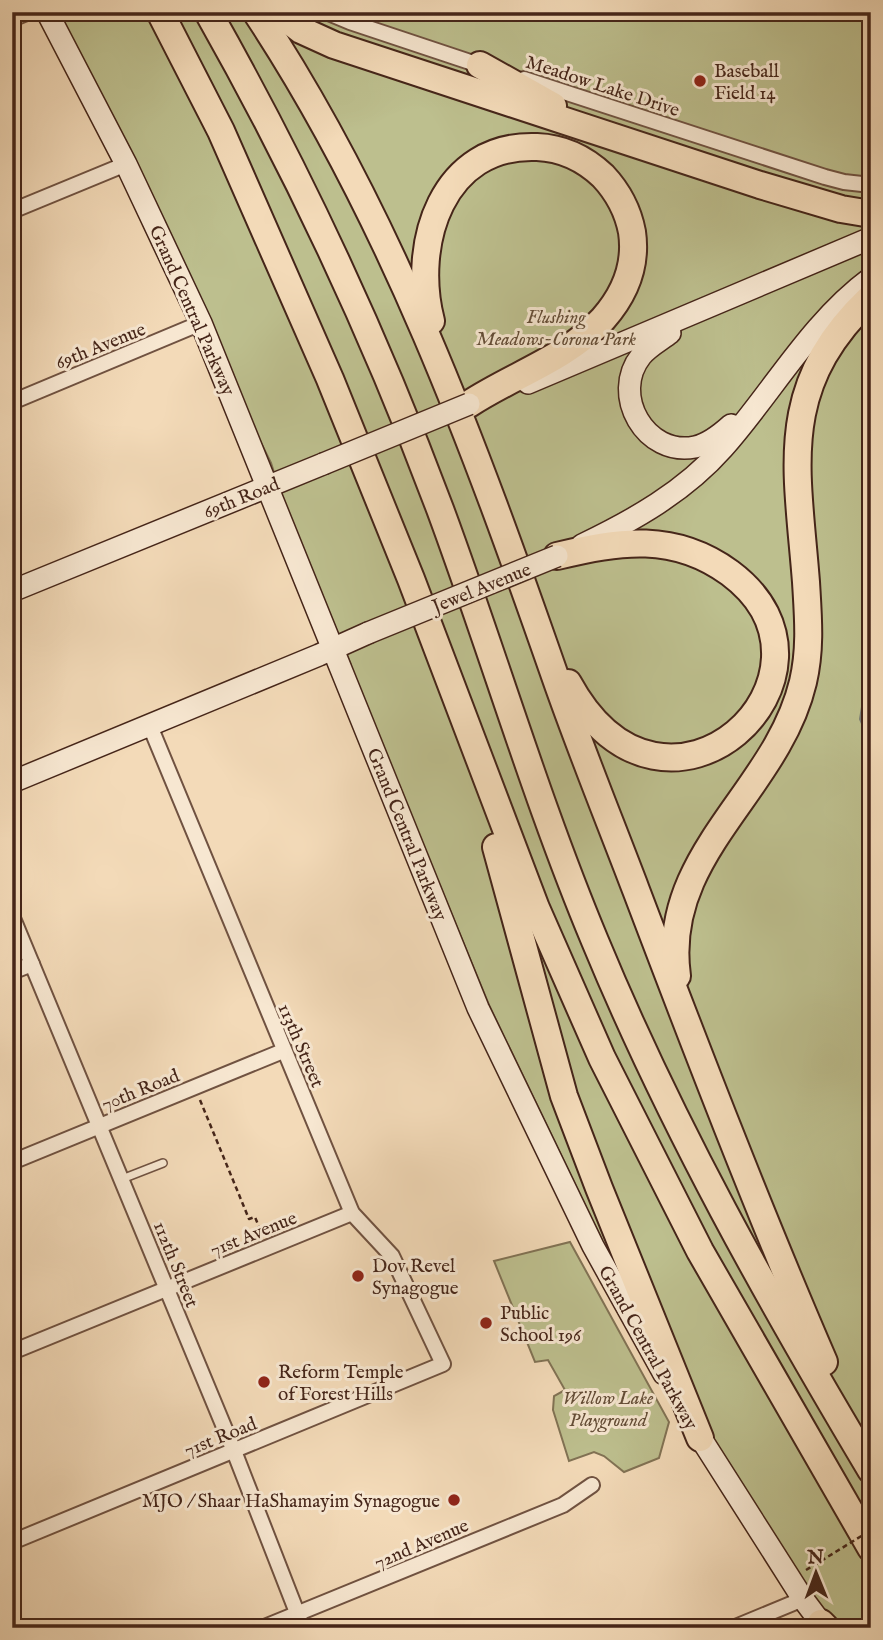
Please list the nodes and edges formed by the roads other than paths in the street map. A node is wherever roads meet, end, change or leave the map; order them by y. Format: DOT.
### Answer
graph roads {
  1 [pos="29,12"];
  2 [pos="47,12"];
  3 [pos="160,12"];
  4 [pos="208,12"];
  5 [pos="256,12"];
  6 [pos="278,12"];
  7 [pos="326,12"];
  8 [pos="12,19"];
  9 [pos="480,65"];
  10 [pos="604,134"];
  11 [pos="126,164"];
  12 [pos="871,185"];
  13 [pos="12,211"];
  14 [pos="871,214"];
  15 [pos="871,238"];
  16 [pos="871,278"];
  17 [pos="871,297"];
  18 [pos="700,311"];
  19 [pos="201,323"];
  20 [pos="767,395"];
  21 [pos="460,397"];
  22 [pos="12,402"];
  23 [pos="267,486"];
  24 [pos="558,556"];
  25 [pos="12,592"];
  26 [pos="539,627"];
  27 [pos="334,649"];
  28 [pos="450,680"];
  29 [pos="150,726"];
  30 [pos="12,782"];
  31 [pos="12,916"];
  32 [pos="32,964"];
  33 [pos="12,972"];
  34 [pos="681,1009"];
  35 [pos="283,1051"];
  36 [pos="99,1126"];
  37 [pos="12,1162"];
  38 [pos="163,1163"];
  39 [pos="121,1180"];
  40 [pos="352,1213"];
  41 [pos="166,1290"];
  42 [pos="12,1352"];
  43 [pos="443,1364"];
  44 [pos="700,1438"];
  45 [pos="234,1451"];
  46 [pos="870,1468"];
  47 [pos="592,1485"];
  48 [pos="12,1542"];
  49 [pos="871,1548"];
  50 [pos="803,1599"];
  51 [pos="301,1621"];
  52 [pos="824,1626"];
  53 [pos="262,1628"];
  54 [pos="733,1628"];
  1 -- 8 [label="street"];
  2 -- 11 [label="street, Grand Central Parkway"];
  3 -- 28 [label="highway"];
  4 -- 46 [label="highway"];
  5 -- 21 [label="highway"];
  6 -- 10 [label="highway"];
  7 -- 9 [label="street, Meadow Lake Drive"];
  9 -- 10 [label="highway"];
  9 -- 12 [label="street, Meadow Lake Drive"];
  10 -- 14 [label="highway"];
  11 -- 13 [label="street"];
  11 -- 19 [label="street, Grand Central Parkway"];
  15 -- 18 [label="street"];
  16 -- 20 [label="street, Jewel Avenue"];
  17 -- 34 [label="highway"];
  18 -- 20 [label="street"];
  18 -- 21 [label="street"];
  19 -- 22 [label="street, 69th Avenue"];
  19 -- 23 [label="street, Grand Central Parkway"];
  20 -- 24 [label="street, Jewel Avenue"];
  21 -- 21 [label="highway"];
  21 -- 23 [label="street, 69th Road, bridge"];
  21 -- 26 [label="highway"];
  23 -- 25 [label="street, 69th Road"];
  23 -- 27 [label="street, Grand Central Parkway"];
  24 -- 26 [label="highway"];
  24 -- 27 [label="street, Jewel Avenue, bridge"];
  26 -- 34 [label="highway"];
  27 -- 29 [label="street, Jewel Avenue"];
  27 -- 44 [label="street, Grand Central Parkway"];
  28 -- 44 [label="highway"];
  28 -- 49 [label="highway"];
  29 -- 30 [label="street, Jewel Avenue"];
  29 -- 35 [label="street, 113th Street"];
  31 -- 32 [label="street, 112th Street"];
  32 -- 33 [label="street"];
  32 -- 36 [label="street, 112th Street"];
  34 -- 46 [label="highway"];
  35 -- 36 [label="street, 70th Road"];
  35 -- 40 [label="street, 113th Street"];
  36 -- 37 [label="street, 70th Road"];
  36 -- 39 [label="street, 112th Street"];
  38 -- 39 [label="lane"];
  39 -- 41 [label="street, 112th Street"];
  40 -- 41 [label="street, 71st Avenue"];
  40 -- 43 [label="street, 113th Street"];
  41 -- 42 [label="street, 71st Avenue"];
  41 -- 45 [label="street, 112th Street"];
  43 -- 45 [label="street, 71st Road"];
  44 -- 50 [label="street, Grand Central Parkway"];
  45 -- 48 [label="street, 71st Road"];
  45 -- 51 [label="street, 112th Street"];
  47 -- 51 [label="street, 72nd Avenue"];
  50 -- 52 [label="street, Grand Central Parkway"];
  50 -- 54 [label="street"];
  51 -- 53 [label="street, 72nd Avenue"];
}
